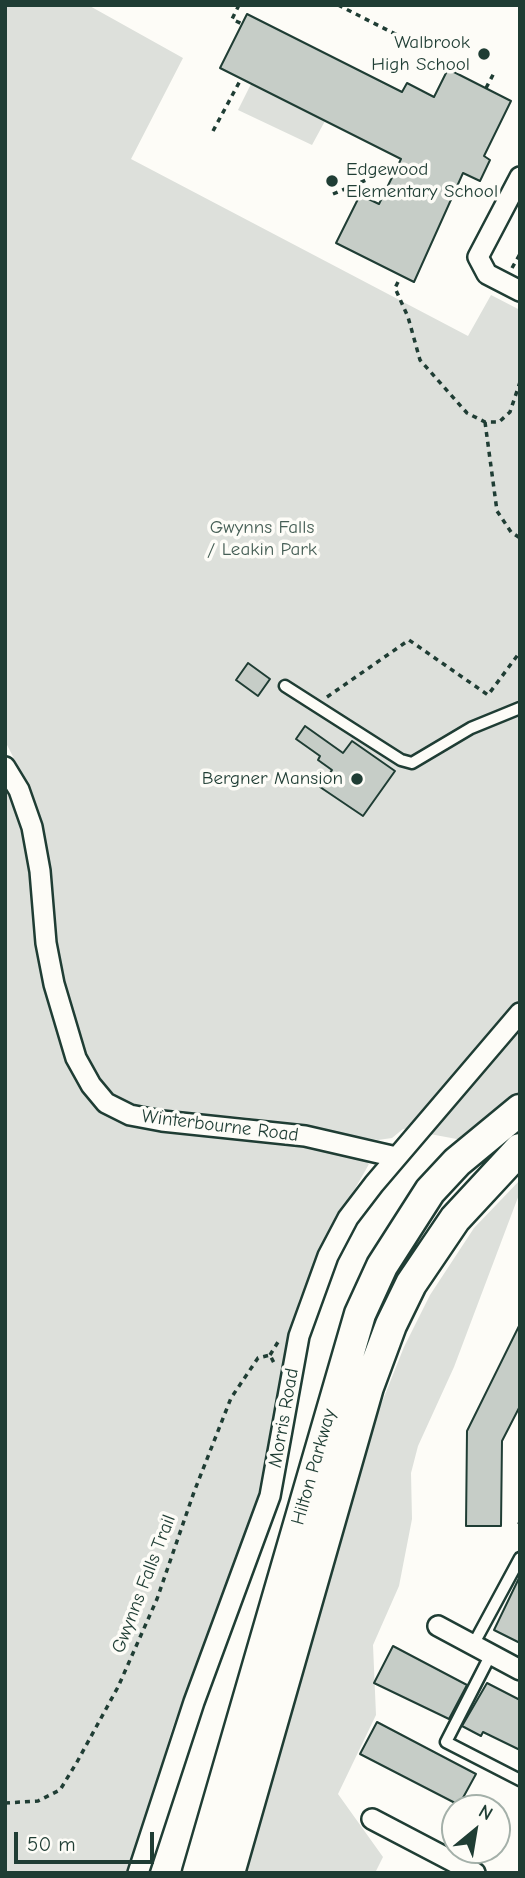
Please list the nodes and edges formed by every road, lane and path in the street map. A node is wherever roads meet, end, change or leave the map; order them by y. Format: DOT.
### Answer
graph roads {
  1 [pos="239,5"];
  2 [pos="338,5"];
  3 [pos="242,24"];
  4 [pos="433,40"];
  5 [pos="494,73"];
  6 [pos="241,79"];
  7 [pos="486,88"];
  8 [pos="214,131"];
  9 [pos="397,167"];
  10 [pos="520,177"];
  11 [pos="333,194"];
  12 [pos="520,254"];
  13 [pos="511,270"];
  14 [pos="398,282"];
  15 [pos="520,291"];
  16 [pos="520,382"];
  17 [pos="485,422"];
  18 [pos="520,538"];
  19 [pos="520,652"];
  20 [pos="285,686"];
  21 [pos="520,708"];
  22 [pos="319,709"];
  23 [pos="5,767"];
  24 [pos="520,1013"];
  25 [pos="520,1110"];
  26 [pos="396,1157"];
  27 [pos="514,1159"];
  28 [pos="273,1368"];
  29 [pos="520,1558"];
  30 [pos="438,1626"];
  31 [pos="482,1650"];
  32 [pos="520,1670"];
  33 [pos="520,1780"];
  34 [pos="5,1803"];
  35 [pos="372,1819"];
  36 [pos="138,1873"];
  37 [pos="198,1873"];
  38 [pos="229,1873"];
  39 [pos="475,1873"];
  1 -- 3 [label="path"];
  2 -- 4 [label="path"];
  5 -- 7 [label="path"];
  6 -- 8 [label="path"];
  9 -- 11 [label="path"];
  10 -- 15 [label="street"];
  12 -- 13 [label="path"];
  14 -- 17 [label="path"];
  16 -- 17 [label="path"];
  17 -- 18 [label="path"];
  19 -- 22 [label="path"];
  20 -- 22 [label="lane"];
  21 -- 22 [label="lane"];
  23 -- 26 [label="street, Winterbourne Road"];
  24 -- 26 [label="street, Morris Road"];
  25 -- 37 [label="main road, Hilton Parkway"];
  26 -- 36 [label="street, Morris Road"];
  27 -- 38 [label="main road, Hilton Parkway"];
  28 -- 34 [label="path, Gwynns Falls Trail"];
  29 -- 31 [label="lane"];
  30 -- 31 [label="street"];
  31 -- 32 [label="street"];
  31 -- 33 [label="lane"];
  35 -- 39 [label="street"];
}
